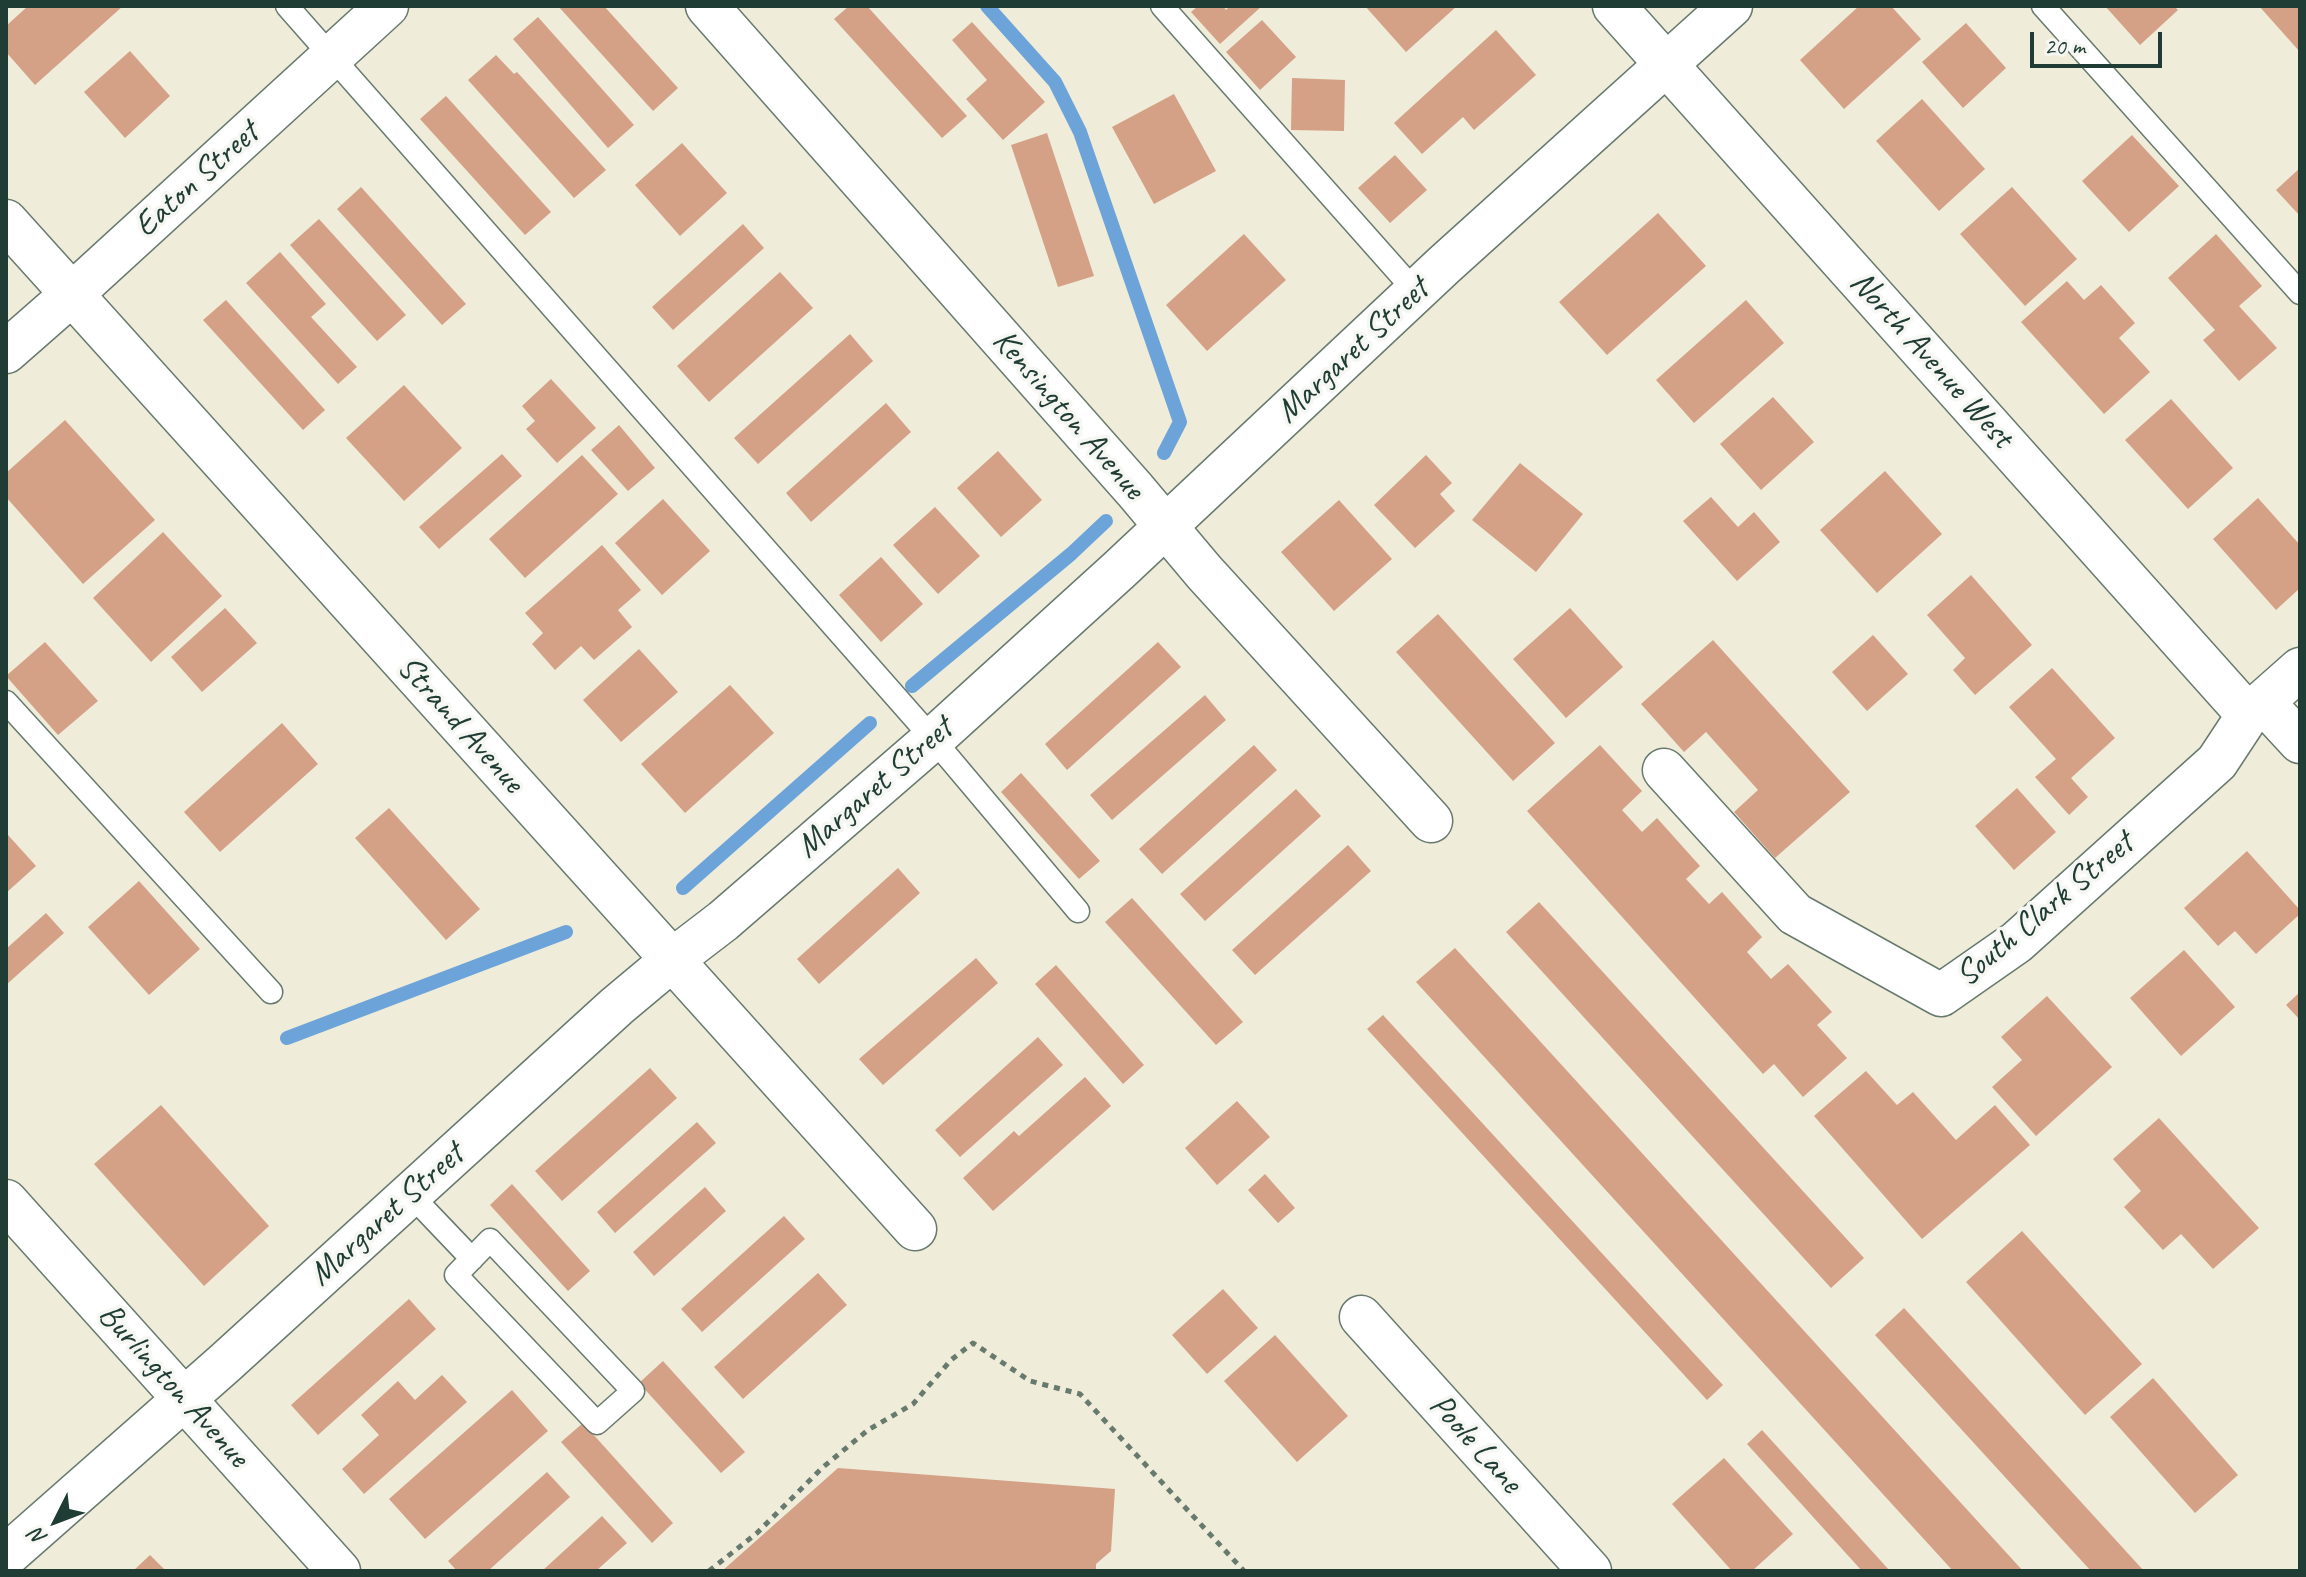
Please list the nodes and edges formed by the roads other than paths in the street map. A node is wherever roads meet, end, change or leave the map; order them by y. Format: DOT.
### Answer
graph roads {
  1 [pos="287,6"];
  2 [pos="387,6"];
  3 [pos="707,6"];
  4 [pos="1162,6"];
  5 [pos="1614,6"];
  6 [pos="1731,6"];
  7 [pos="2043,6"];
  8 [pos="332,56"];
  9 [pos="1667,63"];
  10 [pos="6,221"];
  11 [pos="1415,291"];
  12 [pos="2300,293"];
  13 [pos="71,295"];
  14 [pos="6,352"];
  15 [pos="1165,528"];
  16 [pos="2300,669"];
  17 [pos="6,702"];
  18 [pos="2256,708"];
  19 [pos="933,739"];
  20 [pos="2300,742"];
  21 [pos="1664,770"];
  22 [pos="1431,821"];
  23 [pos="1078,911"];
  24 [pos="672,960"];
  25 [pos="271,992"];
  26 [pos="410,1194"];
  27 [pos="6,1201"];
  28 [pos="915,1229"];
  29 [pos="472,1259"];
  30 [pos="1361,1317"];
  31 [pos="183,1398"];
  32 [pos="6,1556"];
  33 [pos="339,1571"];
  34 [pos="1590,1571"];
  1 -- 8 [label="lane"];
  2 -- 8 [label="street, Eaton Street"];
  3 -- 15 [label="street, Kensington Avenue"];
  4 -- 11 [label="lane"];
  5 -- 9 [label="street, North Avenue West"];
  6 -- 9 [label="street, Margaret Street"];
  7 -- 12 [label="lane"];
  8 -- 13 [label="street, Eaton Street"];
  8 -- 19 [label="lane"];
  9 -- 11 [label="street, Margaret Street"];
  9 -- 18 [label="street, North Avenue West"];
  10 -- 13 [label="street, Strand Avenue"];
  11 -- 15 [label="street, Margaret Street"];
  13 -- 14 [label="street, Eaton Street"];
  13 -- 24 [label="street, Strand Avenue"];
  15 -- 19 [label="street, Margaret Street"];
  15 -- 22 [label="street, Kensington Avenue"];
  16 -- 18 [label="street, South Clark Street"];
  17 -- 25 [label="lane"];
  18 -- 20 [label="street, North Avenue West"];
  18 -- 21 [label="street, South Clark Street"];
  19 -- 23 [label="lane"];
  19 -- 24 [label="street, Margaret Street"];
  24 -- 26 [label="street, Margaret Street"];
  24 -- 28 [label="street, Strand Avenue"];
  26 -- 29 [label="lane"];
  26 -- 31 [label="street, Margaret Street"];
  27 -- 31 [label="street, Burlington Avenue"];
  29 -- 29 [label="lane"];
  30 -- 34 [label="street, Poole Lane"];
  31 -- 32 [label="street, Margaret Street"];
  31 -- 33 [label="street, Burlington Avenue"];
}
